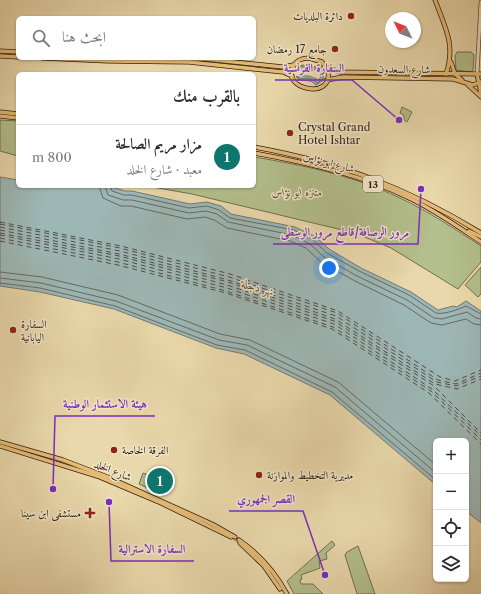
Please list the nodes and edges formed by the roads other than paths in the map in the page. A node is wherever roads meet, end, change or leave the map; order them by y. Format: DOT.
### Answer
graph roads {
  1 [pos="435,0"];
  2 [pos="481,2"];
  3 [pos="0,51"];
  4 [pos="16,52"];
  5 [pos="0,56"];
  6 [pos="16,57"];
  7 [pos="107,60"];
  8 [pos="205,60"];
  9 [pos="450,61"];
  10 [pos="293,65"];
  11 [pos="326,67"];
  12 [pos="446,74"];
  13 [pos="455,74"];
  14 [pos="479,74"];
  15 [pos="292,76"];
  16 [pos="327,80"];
  17 [pos="480,82"];
  18 [pos="465,83"];
  19 [pos="481,94"];
  20 [pos="481,97"];
  21 [pos="0,112"];
  22 [pos="16,114"];
  23 [pos="0,116"];
  24 [pos="16,118"];
  25 [pos="256,147"];
  26 [pos="271,150"];
  27 [pos="256,154"];
  28 [pos="270,156"];
  29 [pos="457,219"];
  30 [pos="454,224"];
  31 [pos="464,230"];
  32 [pos="481,233"];
  33 [pos="481,237"];
  34 [pos="481,242"];
  35 [pos="0,442"];
  36 [pos="0,446"];
  37 [pos="236,539"];
  38 [pos="262,561"];
  39 [pos="282,591"];
  40 [pos="287,594"];
  1 -- 9 [label="main road"];
  2 -- 14 [label="street"];
  3 -- 4 [label="main road"];
  5 -- 6 [label="main road"];
  7 -- 15 [label="main road"];
  8 -- 10 [label="main road"];
  9 -- 12 [label="main road"];
  9 -- 13 [label="main road"];
  10 -- 11 [label="main road"];
  10 -- 15 [label="main road"];
  11 -- 12 [label="main road, شارع السعدون"];
  11 -- 16 [label="main road"];
  12 -- 13 [label="main road, شارع السعدون"];
  13 -- 14 [label="main road, شارع السعدون"];
  13 -- 18 [label="main road"];
  14 -- 17 [label="main road"];
  15 -- 16 [label="main road"];
  16 -- 18 [label="main road, شارع السعدون"];
  17 -- 18 [label="main road, شارع السعدون"];
  17 -- 19 [label="main road"];
  18 -- 20 [label="main road"];
  21 -- 22 [label="main road"];
  23 -- 24 [label="main road"];
  25 -- 26 [label="main road, شارع ابو نؤاس / 13"];
  26 -- 28 [label="main road"];
  26 -- 29 [label="main road, شارع ابو نؤاس / 13"];
  27 -- 28 [label="main road, شارع ابو نؤاس / 13"];
  28 -- 30 [label="main road, شارع ابو نؤاس / 13"];
  29 -- 30 [label="main road"];
  29 -- 32 [label="main road, شارع ابو نؤاس / 13"];
  30 -- 31 [label="main road, شارع ابو نؤاس / 13"];
  31 -- 33 [label="main road"];
  31 -- 34 [label="main road, شارع ابو نؤاس / 13"];
  35 -- 37 [label="main road, شارع الخلد"];
  36 -- 37 [label="main road, شارع الخلد"];
  37 -- 38 [label="main road, شارع الخلد"];
  38 -- 39 [label="main road"];
  38 -- 40 [label="main road"];
}
